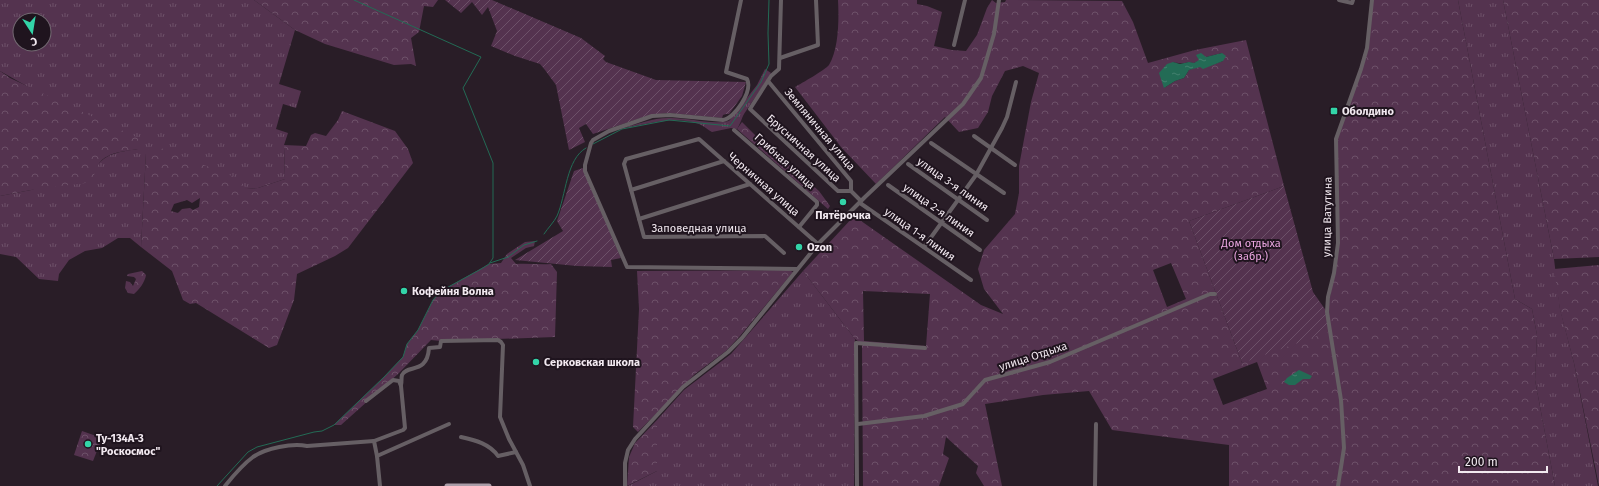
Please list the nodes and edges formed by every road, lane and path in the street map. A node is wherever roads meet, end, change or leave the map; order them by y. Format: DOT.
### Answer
graph roads {
  1 [pos="741,0"];
  2 [pos="781,0"];
  3 [pos="816,0"];
  4 [pos="965,0"];
  5 [pos="999,0"];
  6 [pos="1339,0"];
  7 [pos="1372,0"];
  8 [pos="1352,1"];
  9 [pos="954,45"];
  10 [pos="780,58"];
  11 [pos="768,81"];
  12 [pos="1016,82"];
  13 [pos="734,130"];
  14 [pos="974,136"];
  15 [pos="699,139"];
  16 [pos="931,142"];
  17 [pos="990,148"];
  18 [pos="724,161"];
  19 [pos="908,164"];
  20 [pos="1015,165"];
  21 [pos="976,175"];
  22 [pos="750,184"];
  23 [pos="888,185"];
  24 [pos="631,190"];
  25 [pos="851,191"];
  26 [pos="1004,193"];
  27 [pos="958,198"];
  28 [pos="860,202"];
  29 [pos="639,218"];
  30 [pos="987,220"];
  31 [pos="941,222"];
  32 [pos="799,227"];
  33 [pos="818,244"];
  34 [pos="924,247"];
  35 [pos="980,250"];
  36 [pos="784,253"];
  37 [pos="797,269"];
  38 [pos="970,280"];
  39 [pos="1215,294"];
  40 [pos="925,348"];
  41 [pos="401,386"];
  42 [pos="366,402"];
  43 [pos="449,424"];
  44 [pos="858,424"];
  45 [pos="1096,424"];
  46 [pos="461,437"];
  47 [pos="374,441"];
  48 [pos="516,452"];
  49 [pos="377,456"];
  50 [pos="225,486"];
  51 [pos="380,486"];
  52 [pos="447,486"];
  53 [pos="489,486"];
  54 [pos="530,486"];
  55 [pos="625,486"];
  56 [pos="858,486"];
  57 [pos="1095,486"];
  58 [pos="1338,486"];
  1 -- 37 [label="street"];
  2 -- 10 [label="street"];
  3 -- 10 [label="street"];
  4 -- 9 [label="street"];
  5 -- 28 [label="street"];
  6 -- 8 [label="street"];
  7 -- 58 [label="street, улица Ватутина"];
  10 -- 11 [label="street"];
  11 -- 25 [label="street, Земляничная улица"];
  11 -- 25 [label="street, Брусничная улица"];
  12 -- 17 [label="street"];
  13 -- 32 [label="street, Грибная улица"];
  14 -- 17 [label="street"];
  15 -- 18 [label="street, Черничная улица"];
  15 -- 24 [label="street, Заповедная улица"];
  16 -- 21 [label="street"];
  17 -- 20 [label="street"];
  17 -- 21 [label="street"];
  18 -- 22 [label="street, Черничная улица"];
  18 -- 24 [label="street"];
  19 -- 27 [label="street, улица 3-я линия"];
  21 -- 26 [label="street"];
  21 -- 27 [label="street"];
  22 -- 29 [label="street"];
  22 -- 32 [label="street, Черничная улица"];
  23 -- 31 [label="street, улица 2-я линия"];
  24 -- 29 [label="street, Заповедная улица"];
  25 -- 28 [label="street, улица 1-я линия"];
  27 -- 30 [label="street, улица 3-я линия"];
  27 -- 31 [label="street"];
  28 -- 33 [label="street"];
  28 -- 34 [label="street, улица 1-я линия"];
  29 -- 36 [label="street, Заповедная улица"];
  31 -- 34 [label="street"];
  31 -- 35 [label="street, улица 2-я линия"];
  32 -- 33 [label="street, Черничная улица"];
  33 -- 37 [label="street"];
  34 -- 38 [label="street, улица 1-я линия"];
  37 -- 55 [label="street"];
  39 -- 44 [label="street, улица Отдыха"];
  40 -- 44 [label="street"];
  41 -- 42 [label="street"];
  41 -- 47 [label="street"];
  41 -- 48 [label="street"];
  43 -- 49 [label="street"];
  44 -- 56 [label="street"];
  45 -- 57 [label="street"];
  46 -- 48 [label="street"];
  47 -- 49 [label="street"];
  47 -- 50 [label="street"];
  48 -- 54 [label="street"];
  49 -- 51 [label="street"];
  52 -- 53 [label="main road"];
}
